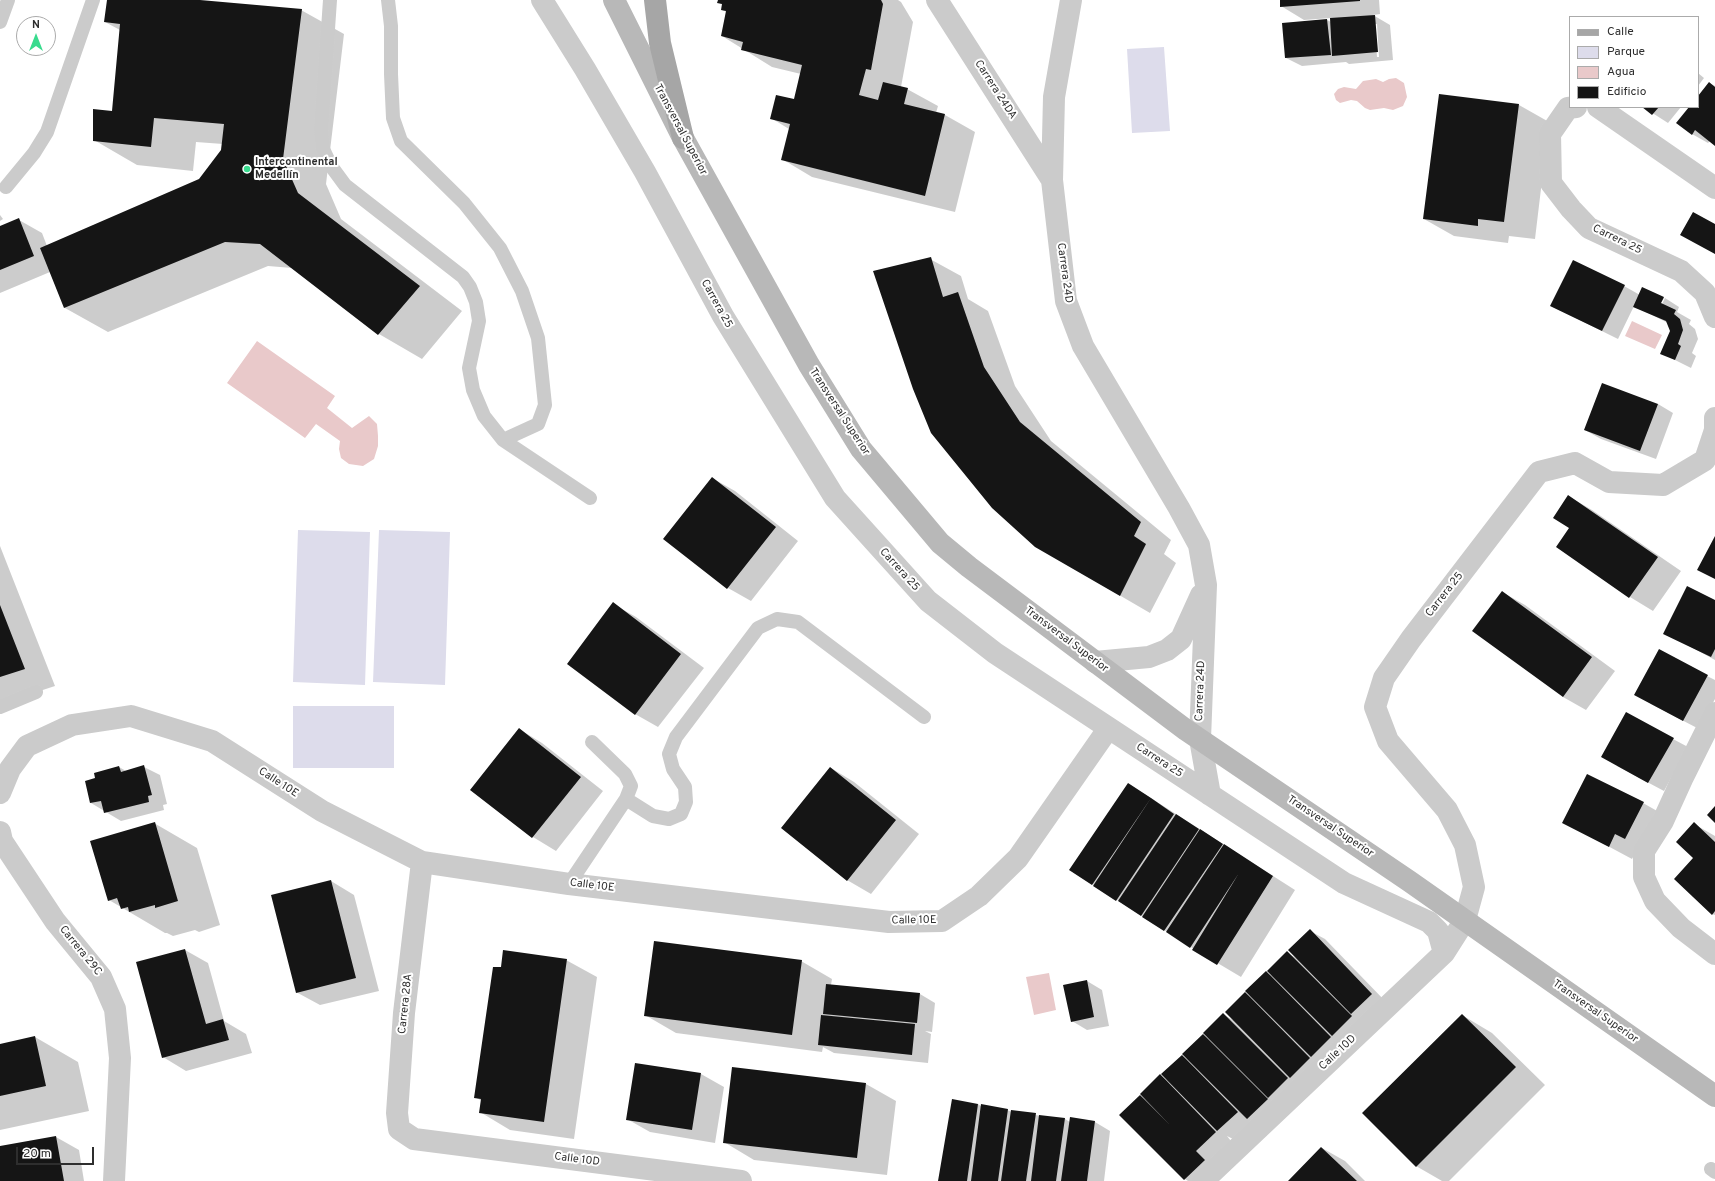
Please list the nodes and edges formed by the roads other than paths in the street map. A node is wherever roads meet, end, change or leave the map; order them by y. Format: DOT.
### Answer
graph roads {
  1 [pos="8,0"];
  2 [pos="93,0"];
  3 [pos="330,0"];
  4 [pos="388,0"];
  5 [pos="542,0"];
  6 [pos="614,0"];
  7 [pos="655,0"];
  8 [pos="937,0"];
  9 [pos="1071,0"];
  10 [pos="0,22"];
  11 [pos="1569,108"];
  12 [pos="1599,108"];
  13 [pos="683,138"];
  14 [pos="1052,180"];
  15 [pos="6,187"];
  16 [pos="1715,188"];
  17 [pos="1715,317"];
  18 [pos="1715,418"];
  19 [pos="503,440"];
  20 [pos="590,498"];
  21 [pos="1206,585"];
  22 [pos="1095,662"];
  23 [pos="36,692"];
  24 [pos="0,707"];
  25 [pos="1715,713"];
  26 [pos="924,717"];
  27 [pos="1108,729"];
  28 [pos="1200,739"];
  29 [pos="592,742"];
  30 [pos="0,793"];
  31 [pos="1210,795"];
  32 [pos="626,799"];
  33 [pos="0,832"];
  34 [pos="422,862"];
  35 [pos="569,884"];
  36 [pos="1465,920"];
  37 [pos="1444,953"];
  38 [pos="1715,954"];
  39 [pos="1715,1096"];
  40 [pos="414,1139"];
  41 [pos="114,1181"];
  42 [pos="741,1181"];
  43 [pos="1203,1181"];
  1 -- 10 [label="lane"];
  2 -- 15 [label="lane"];
  3 -- 19 [label="lane"];
  4 -- 19 [label="lane"];
  5 -- 27 [label="street, Carrera 25"];
  6 -- 13 [label="main road, Transversal Superior"];
  7 -- 13 [label="main road"];
  8 -- 14 [label="street, Carrera 24DA"];
  9 -- 14 [label="street, Carrera 24D"];
  11 -- 17 [label="street, Carrera 25"];
  12 -- 16 [label="street"];
  13 -- 22 [label="main road, Transversal Superior"];
  14 -- 21 [label="street, Carrera 24D"];
  18 -- 36 [label="street, Carrera 25"];
  19 -- 20 [label="lane"];
  21 -- 22 [label="street"];
  21 -- 28 [label="street, Carrera 24D"];
  22 -- 28 [label="main road, Transversal Superior"];
  23 -- 24 [label="lane"];
  25 -- 38 [label="street"];
  26 -- 32 [label="lane"];
  27 -- 31 [label="street, Carrera 25"];
  27 -- 35 [label="street, Calle 10E"];
  28 -- 31 [label="street, Carrera 24D"];
  28 -- 36 [label="main road, Transversal Superior"];
  29 -- 32 [label="lane"];
  30 -- 34 [label="street, Calle 10E"];
  31 -- 37 [label="street, Carrera 25"];
  32 -- 35 [label="lane"];
  33 -- 41 [label="street, Carrera 29C"];
  34 -- 35 [label="street, Calle 10E"];
  34 -- 40 [label="street, Carrera 28A"];
  36 -- 37 [label="street, Calle 10D"];
  36 -- 39 [label="main road, Transversal Superior"];
  37 -- 43 [label="street, Calle 10D"];
  40 -- 42 [label="street, Calle 10D"];
}
